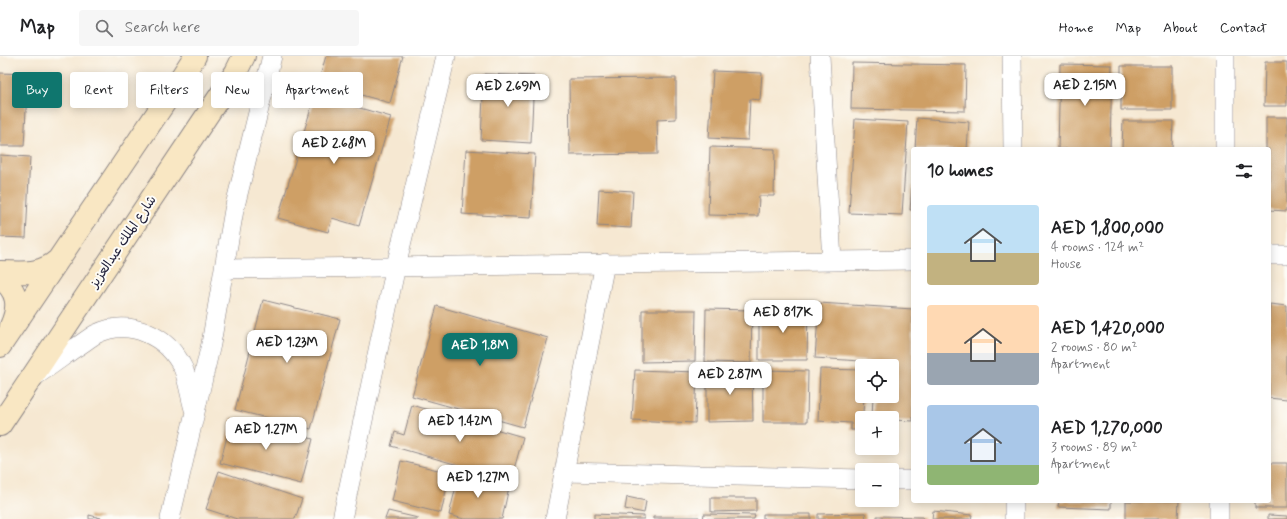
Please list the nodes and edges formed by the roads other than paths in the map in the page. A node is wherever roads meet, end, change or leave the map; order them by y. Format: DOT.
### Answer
graph roads {
  1 [pos="181,56"];
  2 [pos="195,56"];
  3 [pos="244,56"];
  4 [pos="272,56"];
  5 [pos="446,56"];
  6 [pos="820,56"];
  7 [pos="1012,56"];
  8 [pos="1225,56"];
  9 [pos="181,72"];
  10 [pos="185,72"];
  11 [pos="161,108"];
  12 [pos="1013,147"];
  13 [pos="1225,147"];
  14 [pos="1271,255"];
  15 [pos="1287,255"];
  16 [pos="58,259"];
  17 [pos="911,260"];
  18 [pos="832,261"];
  19 [pos="605,263"];
  20 [pos="396,266"];
  21 [pos="224,269"];
  22 [pos="0,272"];
  23 [pos="0,278"];
  24 [pos="3,341"];
  25 [pos="30,380"];
  26 [pos="195,413"];
  27 [pos="0,425"];
  28 [pos="564,472"];
  29 [pos="855,479"];
  30 [pos="899,480"];
  31 [pos="911,480"];
  32 [pos="1014,503"];
  33 [pos="1219,503"];
  34 [pos="170,519"];
  35 [pos="342,519"];
  36 [pos="555,519"];
  37 [pos="1014,519"];
  38 [pos="1219,519"];
  1 -- 9 [label="street"];
  2 -- 10 [label="street"];
  3 -- 25 [label="street, شارع الملك عبدالعزيز"];
  4 -- 21 [label="street"];
  5 -- 20 [label="street"];
  6 -- 18 [label="street"];
  7 -- 12 [label="street"];
  8 -- 13 [label="street"];
  11 -- 16 [label="street"];
  14 -- 15 [label="street"];
  16 -- 22 [label="street"];
  16 -- 24 [label="street"];
  17 -- 18 [label="street"];
  18 -- 19 [label="street"];
  19 -- 20 [label="street"];
  19 -- 28 [label="street"];
  20 -- 21 [label="street"];
  20 -- 35 [label="street"];
  21 -- 26 [label="street"];
  23 -- 24 [label="street"];
  25 -- 26 [label="street"];
  25 -- 27 [label="street, شارع الملك عبدالعزيز"];
  26 -- 34 [label="street"];
  28 -- 29 [label="street"];
  28 -- 36 [label="street"];
  30 -- 31 [label="street"];
  32 -- 37 [label="street"];
  33 -- 38 [label="street"];
}
